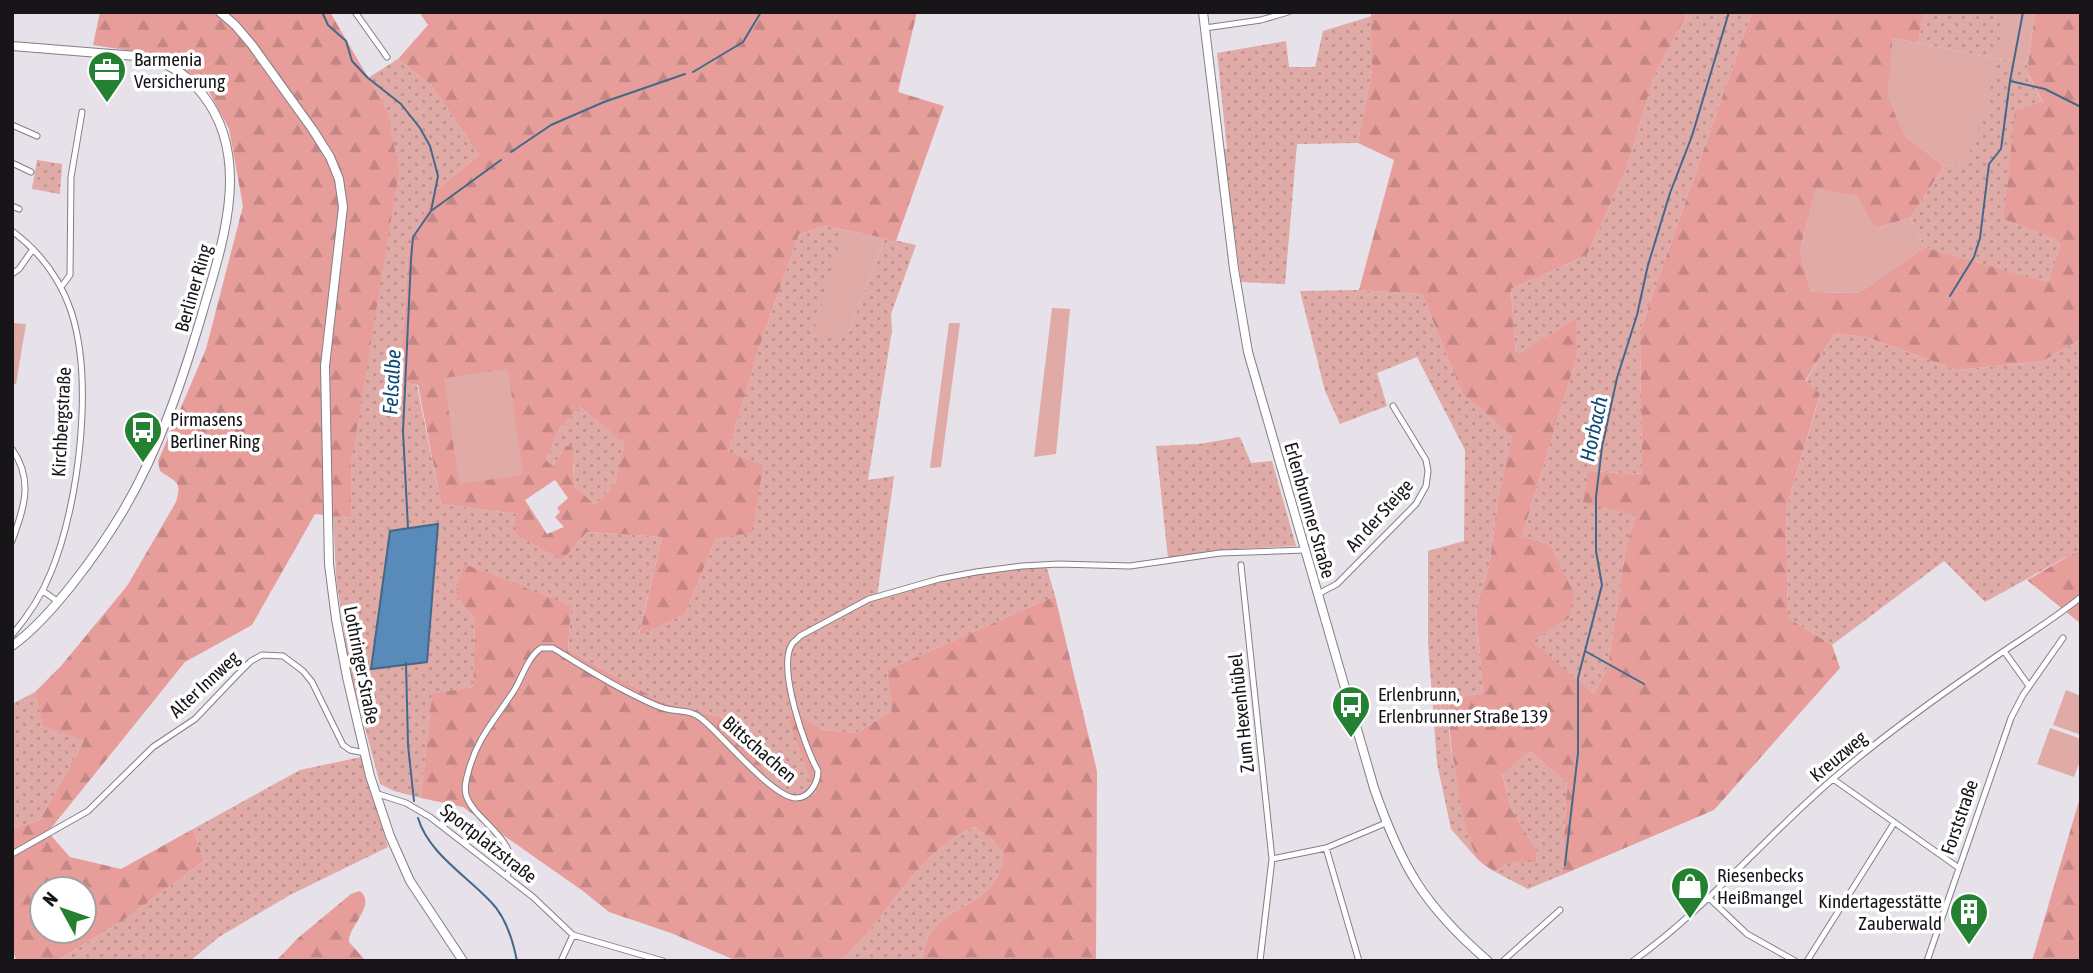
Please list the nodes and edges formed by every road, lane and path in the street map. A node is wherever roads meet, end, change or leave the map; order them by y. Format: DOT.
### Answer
graph roads {
  1 [pos="220,12"];
  2 [pos="355,12"];
  3 [pos="1202,12"];
  4 [pos="1287,12"];
  5 [pos="1205,28"];
  6 [pos="12,46"];
  7 [pos="387,57"];
  8 [pos="82,112"];
  9 [pos="12,125"];
  10 [pos="37,136"];
  11 [pos="12,163"];
  12 [pos="32,172"];
  13 [pos="12,206"];
  14 [pos="19,209"];
  15 [pos="12,231"];
  16 [pos="33,249"];
  17 [pos="12,274"];
  18 [pos="61,288"];
  19 [pos="1393,406"];
  20 [pos="12,449"];
  21 [pos="12,540"];
  22 [pos="1305,550"];
  23 [pos="1241,565"];
  24 [pos="43,590"];
  25 [pos="1318,594"];
  26 [pos="2081,597"];
  27 [pos="57,601"];
  28 [pos="12,635"];
  29 [pos="2063,638"];
  30 [pos="12,646"];
  31 [pos="2004,651"];
  32 [pos="2029,686"];
  33 [pos="365,752"];
  34 [pos="1833,779"];
  35 [pos="375,793"];
  36 [pos="1894,822"];
  37 [pos="1386,823"];
  38 [pos="1326,848"];
  39 [pos="12,854"];
  40 [pos="1272,859"];
  41 [pos="1959,868"];
  42 [pos="507,876"];
  43 [pos="1709,898"];
  44 [pos="1560,910"];
  45 [pos="573,935"];
  46 [pos="463,961"];
  47 [pos="561,961"];
  48 [pos="663,961"];
  49 [pos="1260,961"];
  50 [pos="1359,961"];
  51 [pos="1488,961"];
  52 [pos="1503,961"];
  53 [pos="1633,961"];
  54 [pos="1795,961"];
  55 [pos="1807,961"];
  56 [pos="1927,961"];
  1 -- 33 [label="street, Lothringer Straße"];
  2 -- 7 [label="street"];
  3 -- 5 [label="street, Erlenbrunner Straße"];
  4 -- 5 [label="street"];
  5 -- 22 [label="street, Erlenbrunner Straße"];
  6 -- 27 [label="street, Berliner Ring"];
  8 -- 18 [label="street"];
  9 -- 10 [label="street"];
  11 -- 12 [label="street"];
  13 -- 14 [label="street"];
  15 -- 16 [label="street, Kirchbergstraße"];
  16 -- 17 [label="street"];
  16 -- 18 [label="street, Kirchbergstraße"];
  18 -- 24 [label="street, Kirchbergstraße"];
  19 -- 25 [label="street, An der Steige"];
  20 -- 21 [label="street"];
  22 -- 25 [label="street, Erlenbrunner Straße"];
  22 -- 42 [label="street, Bittschachen"];
  23 -- 40 [label="street, Zum Hexenhübel"];
  24 -- 27 [label="street"];
  24 -- 28 [label="street, Kirchbergstraße"];
  25 -- 37 [label="street, Erlenbrunner Straße"];
  26 -- 31 [label="street, Kreuzweg"];
  27 -- 30 [label="street, Berliner Ring"];
  29 -- 32 [label="street, Forststraße"];
  31 -- 32 [label="street"];
  31 -- 34 [label="street, Kreuzweg"];
  32 -- 41 [label="street, Forststraße"];
  33 -- 35 [label="street, Lothringer Straße"];
  33 -- 39 [label="street, Alter Innweg"];
  34 -- 36 [label="street"];
  34 -- 43 [label="street, Kreuzweg"];
  35 -- 42 [label="street, Sportplatzstraße"];
  35 -- 46 [label="street, Lothringer Straße"];
  36 -- 41 [label="street"];
  36 -- 55 [label="street"];
  37 -- 38 [label="street"];
  37 -- 51 [label="street, Erlenbrunner Straße"];
  38 -- 40 [label="street"];
  38 -- 50 [label="street"];
  40 -- 49 [label="street, Zum Hexenhübel"];
  41 -- 56 [label="street, Forststraße"];
  42 -- 45 [label="street, Sportplatzstraße"];
  43 -- 53 [label="street, Kreuzweg"];
  43 -- 54 [label="street"];
  44 -- 52 [label="street"];
  45 -- 47 [label="street"];
  45 -- 48 [label="street"];
}
